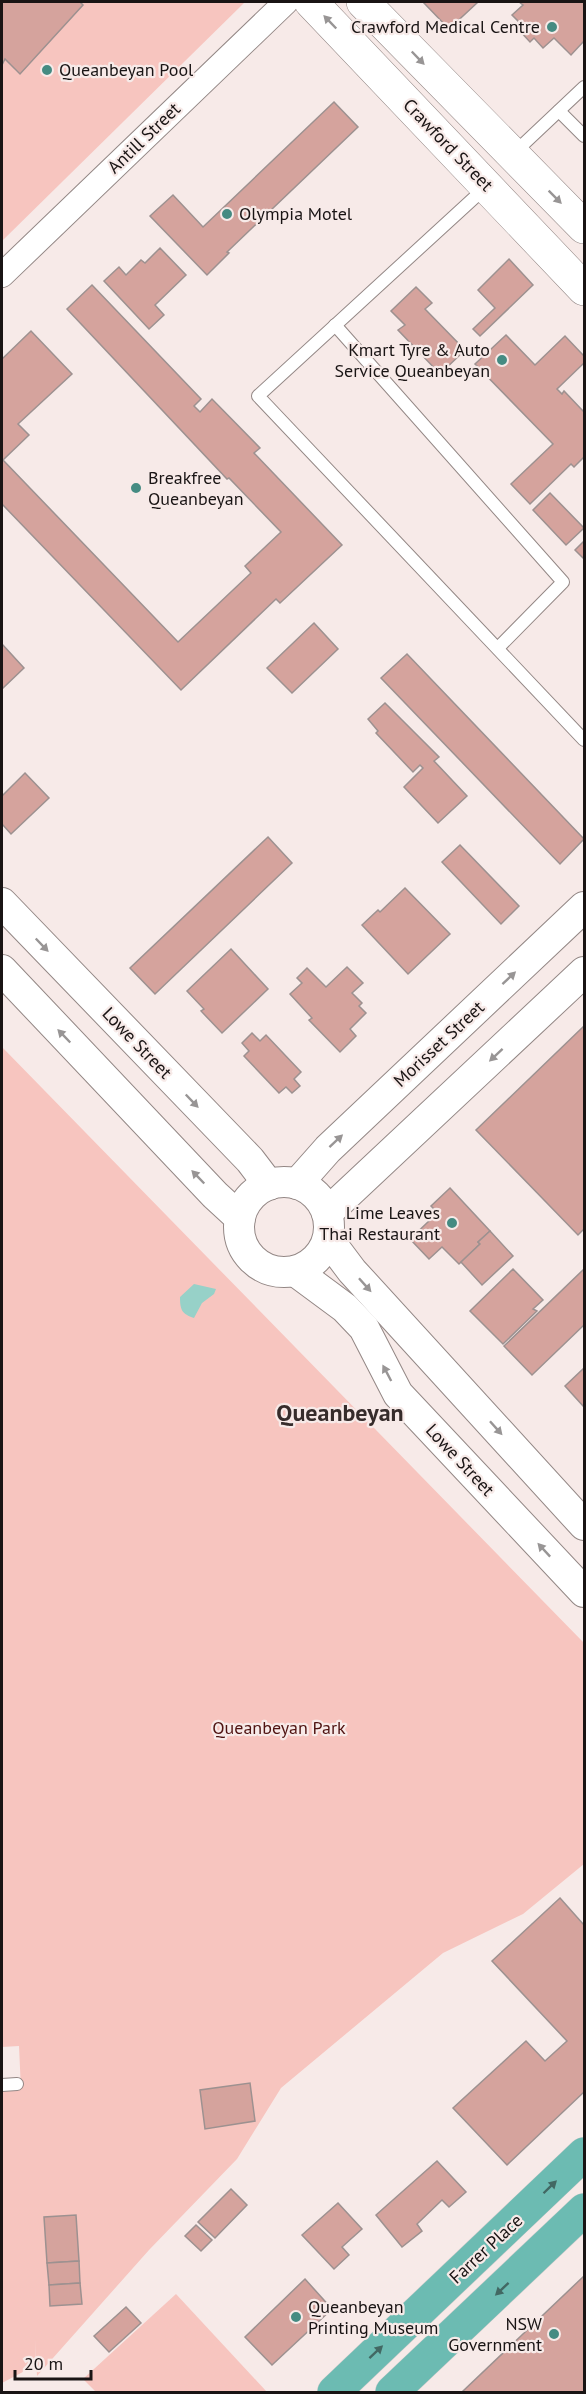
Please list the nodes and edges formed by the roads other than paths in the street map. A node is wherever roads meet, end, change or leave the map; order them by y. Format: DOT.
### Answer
graph roads {
  1 [pos="286,2"];
  2 [pos="310,2"];
  3 [pos="363,2"];
  4 [pos="585,87"];
  5 [pos="559,111"];
  6 [pos="585,136"];
  7 [pos="513,155"];
  8 [pos="486,186"];
  9 [pos="585,227"];
  10 [pos="2,274"];
  11 [pos="585,289"];
  12 [pos="334,325"];
  13 [pos="498,648"];
  14 [pos="585,740"];
  15 [pos="2,903"];
  16 [pos="585,907"];
  17 [pos="2,970"];
  18 [pos="585,972"];
  19 [pos="283,1184"];
  20 [pos="240,1218"];
  21 [pos="328,1226"];
  22 [pos="295,1271"];
  23 [pos="585,1525"];
  24 [pos="585,1592"];
  25 [pos="17,2084"];
  26 [pos="2,2085"];
  27 [pos="585,2154"];
  28 [pos="585,2210"];
  29 [pos="516,2220"];
  30 [pos="544,2248"];
  31 [pos="334,2392"];
  32 [pos="392,2392"];
  1 -- 10 [label="street, Antill Street"];
  8 -- 2 [label="main road, Crawford Street, one-way"];
  3 -- 7 [label="main road, one-way"];
  4 -- 5 [label="lane"];
  5 -- 6 [label="lane"];
  5 -- 7 [label="lane"];
  7 -- 9 [label="main road, one-way"];
  8 -- 11 [label="main road, Crawford Street"];
  8 -- 12 [label="lane"];
  12 -- 13 [label="lane"];
  12 -- 13 [label="lane"];
  13 -- 14 [label="lane"];
  15 -- 19 [label="street, Lowe Street, one-way"];
  19 -- 16 [label="street, Morisset Street, one-way"];
  20 -- 17 [label="street, one-way"];
  18 -- 21 [label="street, one-way"];
  19 -- 20 [label="street"];
  19 -- 21 [label="street"];
  20 -- 22 [label="street"];
  21 -- 22 [label="street"];
  21 -- 23 [label="street, one-way"];
  24 -- 22 [label="street, Lowe Street, one-way"];
  25 -- 26 [label="lane"];
  29 -- 27 [label="highway, Farrer Place, one-way"];
  28 -- 30 [label="highway"];
  29 -- 30 [label="highway"];
  31 -- 29 [label="highway, Farrer Place, one-way"];
  30 -- 32 [label="highway, one-way"];
}
